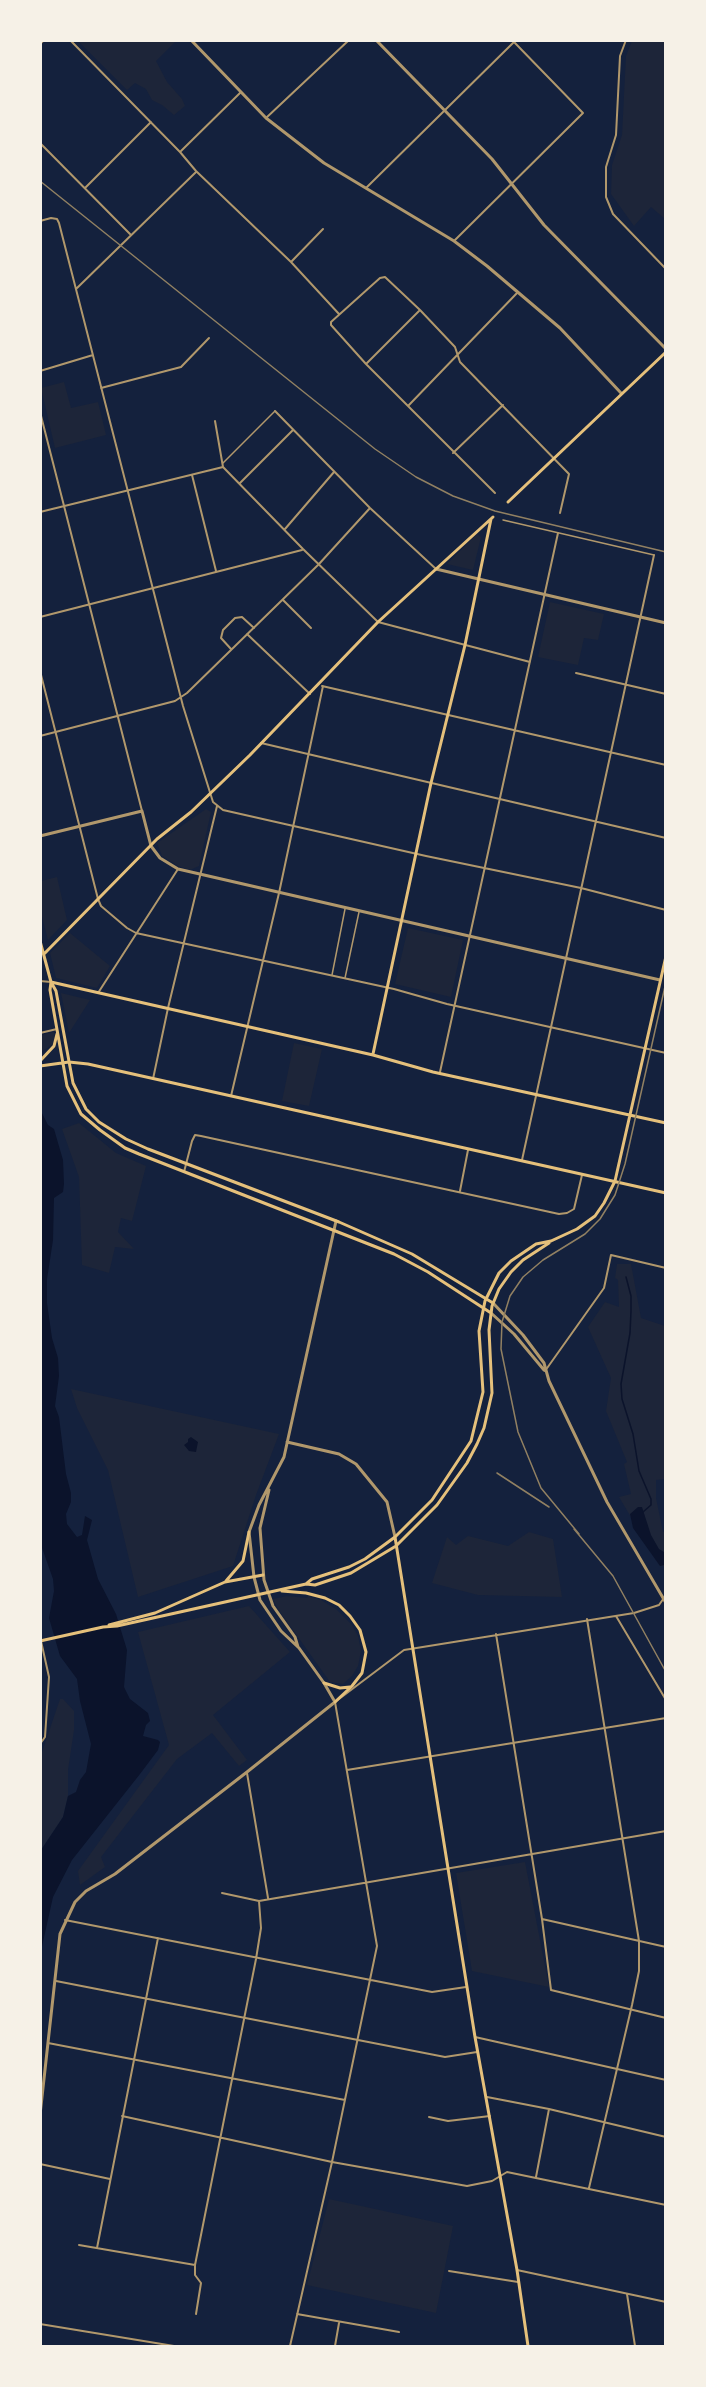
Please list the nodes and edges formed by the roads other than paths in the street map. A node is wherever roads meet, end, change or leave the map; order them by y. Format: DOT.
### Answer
graph roads {
  1 [pos="44,40"];
  2 [pos="70,40"];
  3 [pos="191,40"];
  4 [pos="349,40"];
  5 [pos="376,40"];
  6 [pos="626,40"];
  7 [pos="515,41"];
  8 [pos="40,44"];
  9 [pos="241,92"];
  10 [pos="445,110"];
  11 [pos="266,118"];
  12 [pos="151,122"];
  13 [pos="41,144"];
  14 [pos="180,152"];
  15 [pos="196,171"];
  16 [pos="513,183"];
  17 [pos="85,188"];
  18 [pos="366,188"];
  19 [pos="40,221"];
  20 [pos="323,229"];
  21 [pos="131,235"];
  22 [pos="454,241"];
  23 [pos="291,262"];
  24 [pos="666,269"];
  25 [pos="76,289"];
  26 [pos="518,292"];
  27 [pos="420,310"];
  28 [pos="340,315"];
  29 [pos="209,338"];
  30 [pos="666,350"];
  31 [pos="93,355"];
  32 [pos="457,355"];
  33 [pos="366,364"];
  34 [pos="40,372"];
  35 [pos="101,388"];
  36 [pos="621,393"];
  37 [pos="503,405"];
  38 [pos="408,406"];
  39 [pos="275,411"];
  40 [pos="40,412"];
  41 [pos="215,421"];
  42 [pos="293,430"];
  43 [pos="453,453"];
  44 [pos="553,458"];
  45 [pos="223,465"];
  46 [pos="334,472"];
  47 [pos="192,475"];
  48 [pos="240,483"];
  49 [pos="127,491"];
  50 [pos="495,494"];
  51 [pos="508,502"];
  52 [pos="64,506"];
  53 [pos="370,508"];
  54 [pos="40,512"];
  55 [pos="560,513"];
  56 [pos="503,520"];
  57 [pos="285,529"];
  58 [pos="558,533"];
  59 [pos="303,549"];
  60 [pos="654,555"];
  61 [pos="319,564"];
  62 [pos="436,569"];
  63 [pos="216,572"];
  64 [pos="479,578"];
  65 [pos="152,588"];
  66 [pos="544,595"];
  67 [pos="282,600"];
  68 [pos="90,605"];
  69 [pos="40,617"];
  70 [pos="639,617"];
  71 [pos="378,622"];
  72 [pos="666,623"];
  73 [pos="254,628"];
  74 [pos="311,628"];
  75 [pos="247,634"];
  76 [pos="465,645"];
  77 [pos="231,649"];
  78 [pos="530,662"];
  79 [pos="40,671"];
  80 [pos="576,673"];
  81 [pos="625,685"];
  82 [pos="321,686"];
  83 [pos="310,694"];
  84 [pos="666,694"];
  85 [pos="181,697"];
  86 [pos="118,715"];
  87 [pos="447,715"];
  88 [pos="516,730"];
  89 [pos="56,732"];
  90 [pos="40,736"];
  91 [pos="261,744"];
  92 [pos="610,753"];
  93 [pos="309,755"];
  94 [pos="666,765"];
  95 [pos="431,783"];
  96 [pos="209,795"];
  97 [pos="500,798"];
  98 [pos="217,806"];
  99 [pos="142,811"];
  100 [pos="595,821"];
  101 [pos="79,826"];
  102 [pos="294,826"];
  103 [pos="40,836"];
  104 [pos="666,838"];
  105 [pos="151,846"];
  106 [pos="417,854"];
  107 [pos="178,868"];
  108 [pos="485,869"];
  109 [pos="200,874"];
  110 [pos="581,888"];
  111 [pos="279,893"];
  112 [pos="98,899"];
  113 [pos="346,908"];
  114 [pos="666,910"];
  115 [pos="360,912"];
  116 [pos="402,922"];
  117 [pos="136,933"];
  118 [pos="470,937"];
  119 [pos="40,941"];
  120 [pos="184,944"];
  121 [pos="44,954"];
  122 [pos="666,956"];
  123 [pos="566,959"];
  124 [pos="264,961"];
  125 [pos="332,976"];
  126 [pos="345,979"];
  127 [pos="660,980"];
  128 [pos="40,981"];
  129 [pos="666,981"];
  130 [pos="51,982"];
  131 [pos="388,988"];
  132 [pos="98,993"];
  133 [pos="455,1005"];
  134 [pos="168,1008"];
  135 [pos="247,1027"];
  136 [pos="550,1027"];
  137 [pos="57,1029"];
  138 [pos="40,1033"];
  139 [pos="645,1048"];
  140 [pos="666,1053"];
  141 [pos="373,1055"];
  142 [pos="40,1061"];
  143 [pos="63,1062"];
  144 [pos="69,1062"];
  145 [pos="40,1066"];
  146 [pos="440,1074"];
  147 [pos="153,1079"];
  148 [pos="535,1095"];
  149 [pos="231,1096"];
  150 [pos="630,1116"];
  151 [pos="666,1124"];
  152 [pos="468,1149"];
  153 [pos="522,1160"];
  154 [pos="186,1164"];
  155 [pos="184,1172"];
  156 [pos="582,1175"];
  157 [pos="615,1181"];
  158 [pos="460,1191"];
  159 [pos="666,1193"];
  160 [pos="336,1221"];
  161 [pos="334,1228"];
  162 [pos="551,1241"];
  163 [pos="666,1268"];
  164 [pos="486,1298"];
  165 [pos="494,1303"];
  166 [pos="483,1307"];
  167 [pos="491,1313"];
  168 [pos="545,1371"];
  169 [pos="287,1442"];
  170 [pos="270,1485"];
  171 [pos="249,1532"];
  172 [pos="395,1537"];
  173 [pos="396,1546"];
  174 [pos="263,1575"];
  175 [pos="254,1577"];
  176 [pos="225,1582"];
  177 [pos="306,1584"];
  178 [pos="280,1590"];
  179 [pos="666,1595"];
  180 [pos="664,1602"];
  181 [pos="156,1616"];
  182 [pos="616,1616"];
  183 [pos="587,1619"];
  184 [pos="496,1634"];
  185 [pos="40,1641"];
  186 [pos="299,1648"];
  187 [pos="414,1648"];
  188 [pos="324,1683"];
  189 [pos="352,1686"];
  190 [pos="666,1700"];
  191 [pos="335,1702"];
  192 [pos="666,1718"];
  193 [pos="605,1728"];
  194 [pos="513,1742"];
  195 [pos="40,1744"];
  196 [pos="430,1756"];
  197 [pos="347,1770"];
  198 [pos="247,1772"];
  199 [pos="666,1831"];
  200 [pos="622,1839"];
  201 [pos="530,1853"];
  202 [pos="449,1867"];
  203 [pos="365,1881"];
  204 [pos="222,1893"];
  205 [pos="268,1898"];
  206 [pos="258,1900"];
  207 [pos="542,1919"];
  208 [pos="65,1920"];
  209 [pos="158,1938"];
  210 [pos="639,1941"];
  211 [pos="666,1947"];
  212 [pos="256,1959"];
  213 [pos="370,1979"];
  214 [pos="56,1981"];
  215 [pos="467,1987"];
  216 [pos="147,1999"];
  217 [pos="631,2010"];
  218 [pos="666,2018"];
  219 [pos="245,2019"];
  220 [pos="475,2037"];
  221 [pos="358,2040"];
  222 [pos="48,2043"];
  223 [pos="478,2052"];
  224 [pos="135,2060"];
  225 [pos="615,2069"];
  226 [pos="232,2079"];
  227 [pos="666,2079"];
  228 [pos="486,2097"];
  229 [pos="345,2100"];
  230 [pos="549,2109"];
  231 [pos="40,2115"];
  232 [pos="122,2116"];
  233 [pos="490,2116"];
  234 [pos="429,2117"];
  235 [pos="604,2122"];
  236 [pos="666,2137"];
  237 [pos="219,2138"];
  238 [pos="332,2162"];
  239 [pos="40,2164"];
  240 [pos="500,2175"];
  241 [pos="536,2177"];
  242 [pos="110,2179"];
  243 [pos="589,2188"];
  244 [pos="666,2205"];
  245 [pos="79,2245"];
  246 [pos="97,2248"];
  247 [pos="195,2265"];
  248 [pos="517,2270"];
  249 [pos="449,2271"];
  250 [pos="518,2282"];
  251 [pos="627,2294"];
  252 [pos="666,2302"];
  253 [pos="196,2314"];
  254 [pos="297,2314"];
  255 [pos="339,2322"];
  256 [pos="40,2324"];
  257 [pos="399,2332"];
  258 [pos="174,2346"];
  259 [pos="290,2346"];
  260 [pos="335,2346"];
  261 [pos="528,2346"];
  262 [pos="635,2346"];
  1 -- 8 [label="street"];
  2 -- 12 [label="street"];
  3 -- 9 [label="street"];
  4 -- 11 [label="street"];
  5 -- 10 [label="street"];
  6 -- 24 [label="street"];
  7 -- 10 [label="street"];
  7 -- 16 [label="street"];
  9 -- 11 [label="street"];
  9 -- 14 [label="street"];
  10 -- 16 [label="street"];
  10 -- 18 [label="street"];
  11 -- 18 [label="street"];
  12 -- 14 [label="street"];
  12 -- 17 [label="street"];
  13 -- 17 [label="street"];
  14 -- 15 [label="street"];
  15 -- 21 [label="street"];
  15 -- 23 [label="street"];
  16 -- 22 [label="street"];
  16 -- 30 [label="street"];
  17 -- 21 [label="street"];
  18 -- 22 [label="street"];
  19 -- 25 [label="street"];
  20 -- 23 [label="street"];
  21 -- 25 [label="street"];
  22 -- 26 [label="street"];
  23 -- 28 [label="street"];
  25 -- 31 [label="street"];
  26 -- 32 [label="street"];
  26 -- 36 [label="street"];
  27 -- 28 [label="street"];
  27 -- 32 [label="street"];
  27 -- 33 [label="street"];
  28 -- 33 [label="street"];
  29 -- 35 [label="street"];
  30 -- 36 [label="main road"];
  31 -- 34 [label="street"];
  31 -- 35 [label="street"];
  32 -- 37 [label="street"];
  32 -- 38 [label="street"];
  33 -- 38 [label="street"];
  35 -- 49 [label="street"];
  36 -- 44 [label="main road"];
  37 -- 43 [label="street"];
  37 -- 44 [label="street"];
  38 -- 43 [label="street"];
  39 -- 42 [label="street"];
  39 -- 45 [label="lane"];
  40 -- 52 [label="street"];
  41 -- 45 [label="street"];
  42 -- 46 [label="street"];
  42 -- 48 [label="street"];
  43 -- 50 [label="street"];
  44 -- 51 [label="main road"];
  44 -- 55 [label="street"];
  45 -- 47 [label="street"];
  45 -- 48 [label="street"];
  46 -- 53 [label="street"];
  46 -- 57 [label="street"];
  47 -- 49 [label="street"];
  47 -- 63 [label="street"];
  48 -- 57 [label="street"];
  49 -- 52 [label="street"];
  49 -- 65 [label="street"];
  52 -- 54 [label="street"];
  52 -- 68 [label="street"];
  53 -- 61 [label="street"];
  53 -- 62 [label="street"];
  56 -- 58 [label="lane"];
  57 -- 59 [label="street"];
  58 -- 60 [label="lane"];
  58 -- 66 [label="street"];
  59 -- 61 [label="street"];
  59 -- 63 [label="street"];
  60 -- 70 [label="street"];
  61 -- 67 [label="street"];
  61 -- 71 [label="street"];
  62 -- 64 [label="street"];
  62 -- 64 [label="main road"];
  62 -- 71 [label="main road"];
  63 -- 65 [label="street"];
  64 -- 66 [label="street"];
  64 -- 76 [label="main road"];
  65 -- 68 [label="street"];
  65 -- 85 [label="street"];
  66 -- 70 [label="street"];
  66 -- 78 [label="street"];
  67 -- 73 [label="street"];
  67 -- 74 [label="street"];
  68 -- 69 [label="street"];
  68 -- 86 [label="street"];
  70 -- 72 [label="street"];
  70 -- 81 [label="street"];
  71 -- 76 [label="street"];
  71 -- 82 [label="main road"];
  73 -- 75 [label="street"];
  73 -- 77 [label="street"];
  75 -- 77 [label="street"];
  75 -- 83 [label="street"];
  76 -- 78 [label="street"];
  76 -- 87 [label="main road"];
  77 -- 85 [label="street"];
  78 -- 88 [label="street"];
  79 -- 89 [label="street"];
  80 -- 81 [label="street"];
  81 -- 84 [label="street"];
  81 -- 92 [label="street"];
  82 -- 83 [label="main road"];
  82 -- 87 [label="street"];
  82 -- 93 [label="street"];
  83 -- 91 [label="main road"];
  85 -- 86 [label="street"];
  85 -- 96 [label="street"];
  86 -- 89 [label="street"];
  86 -- 99 [label="street"];
  87 -- 88 [label="street"];
  87 -- 95 [label="main road"];
  88 -- 92 [label="street"];
  88 -- 97 [label="street"];
  89 -- 90 [label="street"];
  89 -- 101 [label="street"];
  91 -- 93 [label="street"];
  91 -- 96 [label="main road"];
  92 -- 94 [label="street"];
  92 -- 100 [label="street"];
  93 -- 95 [label="street"];
  93 -- 102 [label="street"];
  95 -- 97 [label="street"];
  95 -- 106 [label="main road"];
  96 -- 98 [label="street"];
  96 -- 105 [label="main road"];
  97 -- 100 [label="street"];
  97 -- 108 [label="street"];
  98 -- 102 [label="street"];
  98 -- 109 [label="street"];
  99 -- 101 [label="street"];
  99 -- 105 [label="street"];
  100 -- 104 [label="street"];
  100 -- 110 [label="street"];
  101 -- 103 [label="street"];
  101 -- 112 [label="street"];
  102 -- 106 [label="street"];
  102 -- 111 [label="street"];
  105 -- 107 [label="street"];
  105 -- 112 [label="main road"];
  106 -- 108 [label="street"];
  106 -- 116 [label="main road"];
  107 -- 109 [label="street"];
  107 -- 117 [label="street"];
  108 -- 110 [label="street"];
  108 -- 118 [label="street"];
  109 -- 111 [label="street"];
  109 -- 120 [label="street"];
  110 -- 114 [label="street"];
  110 -- 123 [label="street"];
  111 -- 113 [label="street"];
  111 -- 124 [label="street"];
  112 -- 117 [label="street"];
  112 -- 121 [label="main road"];
  113 -- 115 [label="street"];
  113 -- 125 [label="lane"];
  115 -- 116 [label="street"];
  115 -- 126 [label="lane"];
  116 -- 118 [label="street"];
  116 -- 131 [label="main road"];
  117 -- 120 [label="street"];
  117 -- 132 [label="street"];
  118 -- 123 [label="street"];
  118 -- 133 [label="street"];
  119 -- 121 [label="main road"];
  120 -- 124 [label="street"];
  120 -- 134 [label="street"];
  121 -- 130 [label="main road"];
  122 -- 127 [label="main road"];
  123 -- 127 [label="street"];
  123 -- 136 [label="street"];
  124 -- 125 [label="street"];
  124 -- 135 [label="street"];
  125 -- 126 [label="street"];
  126 -- 131 [label="street"];
  127 -- 129 [label="street"];
  127 -- 139 [label="main road"];
  128 -- 130 [label="street"];
  130 -- 132 [label="main road"];
  130 -- 137 [label="main road"];
  130 -- 144 [label="main road"];
  131 -- 133 [label="street"];
  131 -- 141 [label="main road"];
  132 -- 134 [label="main road"];
  133 -- 136 [label="street"];
  133 -- 146 [label="street"];
  134 -- 135 [label="main road"];
  134 -- 147 [label="street"];
  135 -- 141 [label="main road"];
  135 -- 149 [label="street"];
  136 -- 139 [label="street"];
  136 -- 148 [label="street"];
  137 -- 138 [label="street"];
  137 -- 142 [label="main road"];
  137 -- 143 [label="main road"];
  139 -- 140 [label="street"];
  139 -- 150 [label="main road"];
  141 -- 146 [label="main road"];
  143 -- 144 [label="main road"];
  143 -- 145 [label="main road"];
  143 -- 155 [label="main road"];
  144 -- 147 [label="main road"];
  144 -- 154 [label="main road"];
  146 -- 148 [label="main road"];
  147 -- 149 [label="main road"];
  148 -- 150 [label="main road"];
  148 -- 153 [label="street"];
  149 -- 152 [label="main road"];
  150 -- 151 [label="main road"];
  150 -- 157 [label="main road"];
  152 -- 153 [label="main road"];
  152 -- 158 [label="street"];
  153 -- 156 [label="main road"];
  154 -- 155 [label="street"];
  154 -- 158 [label="street"];
  154 -- 160 [label="main road"];
  155 -- 161 [label="main road"];
  156 -- 157 [label="main road"];
  156 -- 158 [label="street"];
  157 -- 159 [label="main road"];
  157 -- 162 [label="main road"];
  160 -- 161 [label="street"];
  160 -- 164 [label="main road"];
  161 -- 166 [label="main road"];
  161 -- 169 [label="street"];
  162 -- 164 [label="main road"];
  162 -- 165 [label="main road"];
  163 -- 168 [label="street"];
  164 -- 165 [label="main road"];
  164 -- 166 [label="main road"];
  165 -- 167 [label="main road"];
  165 -- 168 [label="street"];
  166 -- 167 [label="main road"];
  166 -- 172 [label="main road"];
  167 -- 168 [label="street"];
  167 -- 173 [label="main road"];
  168 -- 180 [label="street"];
  169 -- 170 [label="street"];
  169 -- 172 [label="street"];
  170 -- 171 [label="street"];
  170 -- 174 [label="street"];
  171 -- 175 [label="street"];
  171 -- 176 [label="main road"];
  172 -- 173 [label="main road"];
  172 -- 177 [label="main road"];
  173 -- 177 [label="main road"];
  173 -- 187 [label="main road"];
  174 -- 175 [label="main road"];
  174 -- 186 [label="street"];
  175 -- 176 [label="main road"];
  175 -- 186 [label="street"];
  176 -- 181 [label="main road"];
  177 -- 178 [label="main road"];
  178 -- 181 [label="main road"];
  178 -- 189 [label="main road"];
  179 -- 180 [label="street"];
  180 -- 182 [label="street"];
  181 -- 185 [label="main road"];
  182 -- 183 [label="street"];
  182 -- 190 [label="street"];
  183 -- 184 [label="street"];
  183 -- 193 [label="street"];
  184 -- 187 [label="street"];
  184 -- 194 [label="street"];
  185 -- 195 [label="street"];
  186 -- 188 [label="street"];
  187 -- 191 [label="street"];
  187 -- 196 [label="main road"];
  188 -- 189 [label="main road"];
  188 -- 191 [label="street"];
  189 -- 191 [label="main road"];
  191 -- 197 [label="street"];
  191 -- 198 [label="street"];
  192 -- 193 [label="street"];
  193 -- 194 [label="street"];
  193 -- 200 [label="street"];
  194 -- 196 [label="street"];
  194 -- 201 [label="street"];
  196 -- 197 [label="street"];
  196 -- 202 [label="main road"];
  197 -- 203 [label="street"];
  198 -- 205 [label="street"];
  198 -- 208 [label="street"];
  199 -- 200 [label="street"];
  200 -- 201 [label="street"];
  200 -- 210 [label="street"];
  201 -- 202 [label="street"];
  201 -- 207 [label="street"];
  202 -- 203 [label="street"];
  202 -- 215 [label="main road"];
  203 -- 205 [label="street"];
  203 -- 213 [label="street"];
  204 -- 206 [label="street"];
  205 -- 206 [label="street"];
  206 -- 212 [label="street"];
  207 -- 210 [label="street"];
  207 -- 217 [label="street"];
  208 -- 209 [label="street"];
  208 -- 214 [label="street"];
  209 -- 212 [label="street"];
  209 -- 216 [label="street"];
  210 -- 211 [label="street"];
  210 -- 217 [label="street"];
  212 -- 213 [label="street"];
  212 -- 219 [label="street"];
  213 -- 215 [label="street"];
  213 -- 221 [label="street"];
  214 -- 216 [label="street"];
  214 -- 222 [label="street"];
  215 -- 220 [label="main road"];
  216 -- 219 [label="street"];
  216 -- 224 [label="street"];
  217 -- 218 [label="street"];
  217 -- 225 [label="street"];
  219 -- 221 [label="street"];
  219 -- 226 [label="street"];
  220 -- 223 [label="main road"];
  220 -- 225 [label="street"];
  221 -- 223 [label="street"];
  221 -- 229 [label="street"];
  222 -- 224 [label="street"];
  222 -- 231 [label="street"];
  223 -- 228 [label="main road"];
  224 -- 226 [label="street"];
  224 -- 232 [label="street"];
  225 -- 227 [label="street"];
  225 -- 235 [label="street"];
  226 -- 229 [label="street"];
  226 -- 237 [label="street"];
  228 -- 230 [label="street"];
  228 -- 233 [label="main road"];
  229 -- 238 [label="street"];
  230 -- 235 [label="street"];
  230 -- 241 [label="street"];
  232 -- 237 [label="street"];
  232 -- 242 [label="street"];
  233 -- 234 [label="street"];
  233 -- 240 [label="main road"];
  235 -- 236 [label="street"];
  235 -- 243 [label="street"];
  237 -- 238 [label="street"];
  237 -- 247 [label="street"];
  238 -- 240 [label="street"];
  238 -- 254 [label="street"];
  239 -- 242 [label="street"];
  240 -- 241 [label="street"];
  240 -- 248 [label="main road"];
  241 -- 243 [label="street"];
  242 -- 246 [label="street"];
  243 -- 244 [label="street"];
  245 -- 246 [label="street"];
  246 -- 247 [label="street"];
  247 -- 253 [label="street"];
  248 -- 250 [label="main road"];
  248 -- 251 [label="street"];
  249 -- 250 [label="street"];
  250 -- 261 [label="main road"];
  251 -- 252 [label="street"];
  251 -- 262 [label="street"];
  254 -- 255 [label="street"];
  254 -- 259 [label="street"];
  255 -- 257 [label="street"];
  255 -- 260 [label="street"];
  256 -- 258 [label="street"];
}
